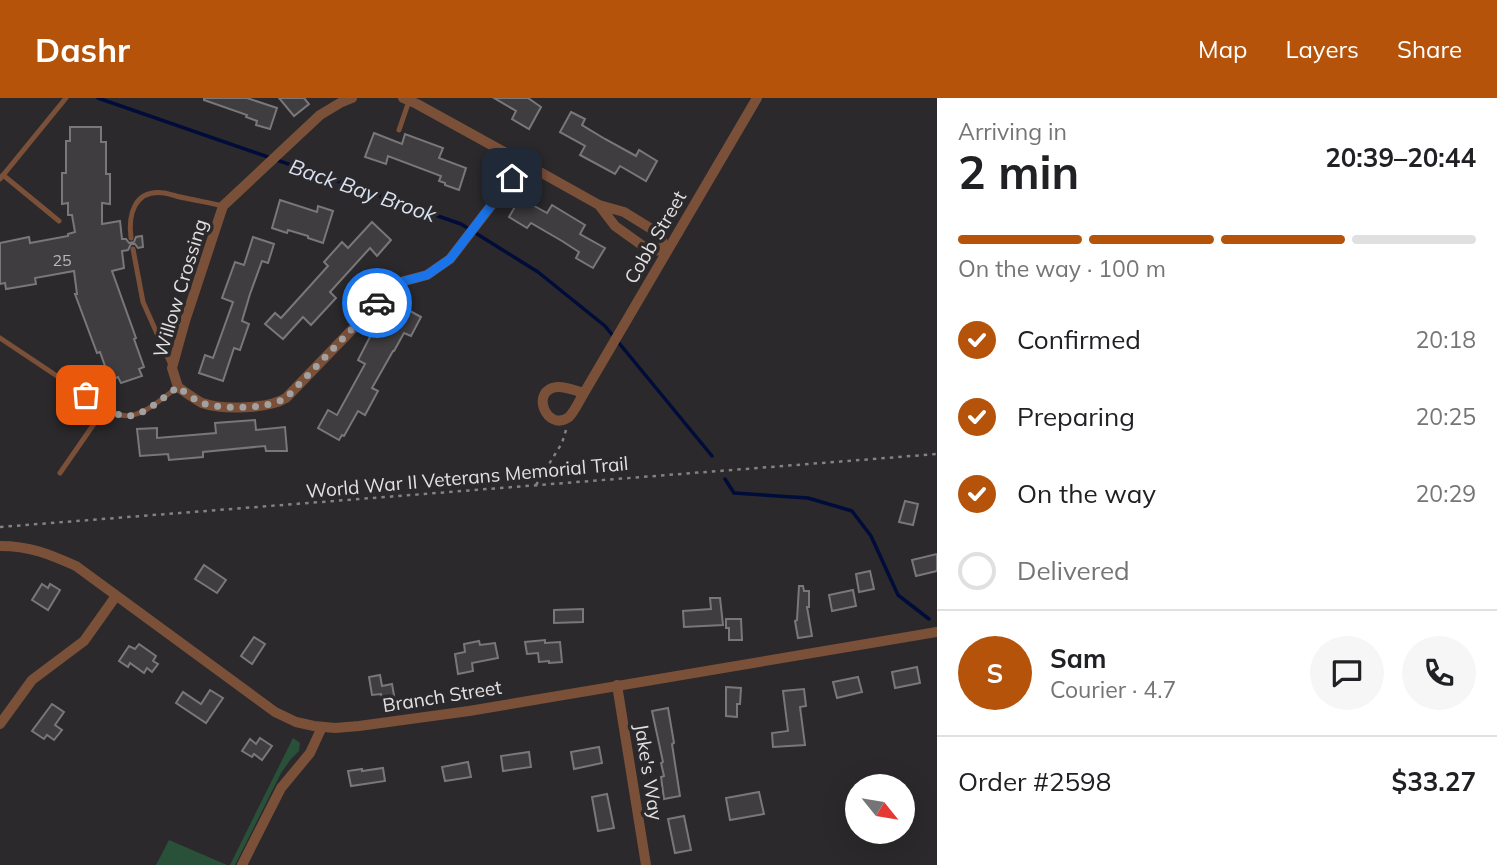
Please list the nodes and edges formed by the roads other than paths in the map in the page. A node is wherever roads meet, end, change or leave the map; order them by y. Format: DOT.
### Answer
graph roads {
  1 [pos="66,98"];
  2 [pos="352,98"];
  3 [pos="757,98"];
  4 [pos="406,99"];
  5 [pos="400,130"];
  6 [pos="524,163"];
  7 [pos="1,177"];
  8 [pos="599,205"];
  9 [pos="223,206"];
  10 [pos="59,221"];
  11 [pos="131,238"];
  12 [pos="133,249"];
  13 [pos="667,250"];
  14 [pos="0,338"];
  15 [pos="172,368"];
  16 [pos="178,387"];
  17 [pos="584,393"];
  18 [pos="105,408"];
  19 [pos="60,473"];
  20 [pos="0,545"];
  21 [pos="116,596"];
  22 [pos="937,632"];
  23 [pos="617,685"];
  24 [pos="0,724"];
  25 [pos="323,727"];
  26 [pos="242,865"];
  27 [pos="646,865"];
  1 -- 7 [label="lane"];
  2 -- 9 [label="street, Willow Crossing"];
  3 -- 13 [label="street, Cobb Street"];
  4 -- 5 [label="lane"];
  4 -- 6 [label="street"];
  6 -- 8 [label="street"];
  6 -- 16 [label="street, Willow Crossing"];
  7 -- 10 [label="lane"];
  8 -- 13 [label="street"];
  8 -- 13 [label="street"];
  9 -- 11 [label="lane"];
  9 -- 15 [label="street, Willow Crossing"];
  12 -- 15 [label="lane"];
  13 -- 17 [label="street, Cobb Street"];
  14 -- 18 [label="lane"];
  15 -- 16 [label="street, Willow Crossing"];
  16 -- 18 [label="lane"];
  17 -- 17 [label="street, Cobb Street"];
  18 -- 19 [label="lane"];
  20 -- 21 [label="street, Branch Street"];
  21 -- 24 [label="street"];
  21 -- 25 [label="street, Branch Street"];
  22 -- 23 [label="street, Branch Street"];
  23 -- 25 [label="street, Branch Street"];
  23 -- 27 [label="street, Jake's Way"];
  25 -- 26 [label="street"];
}
